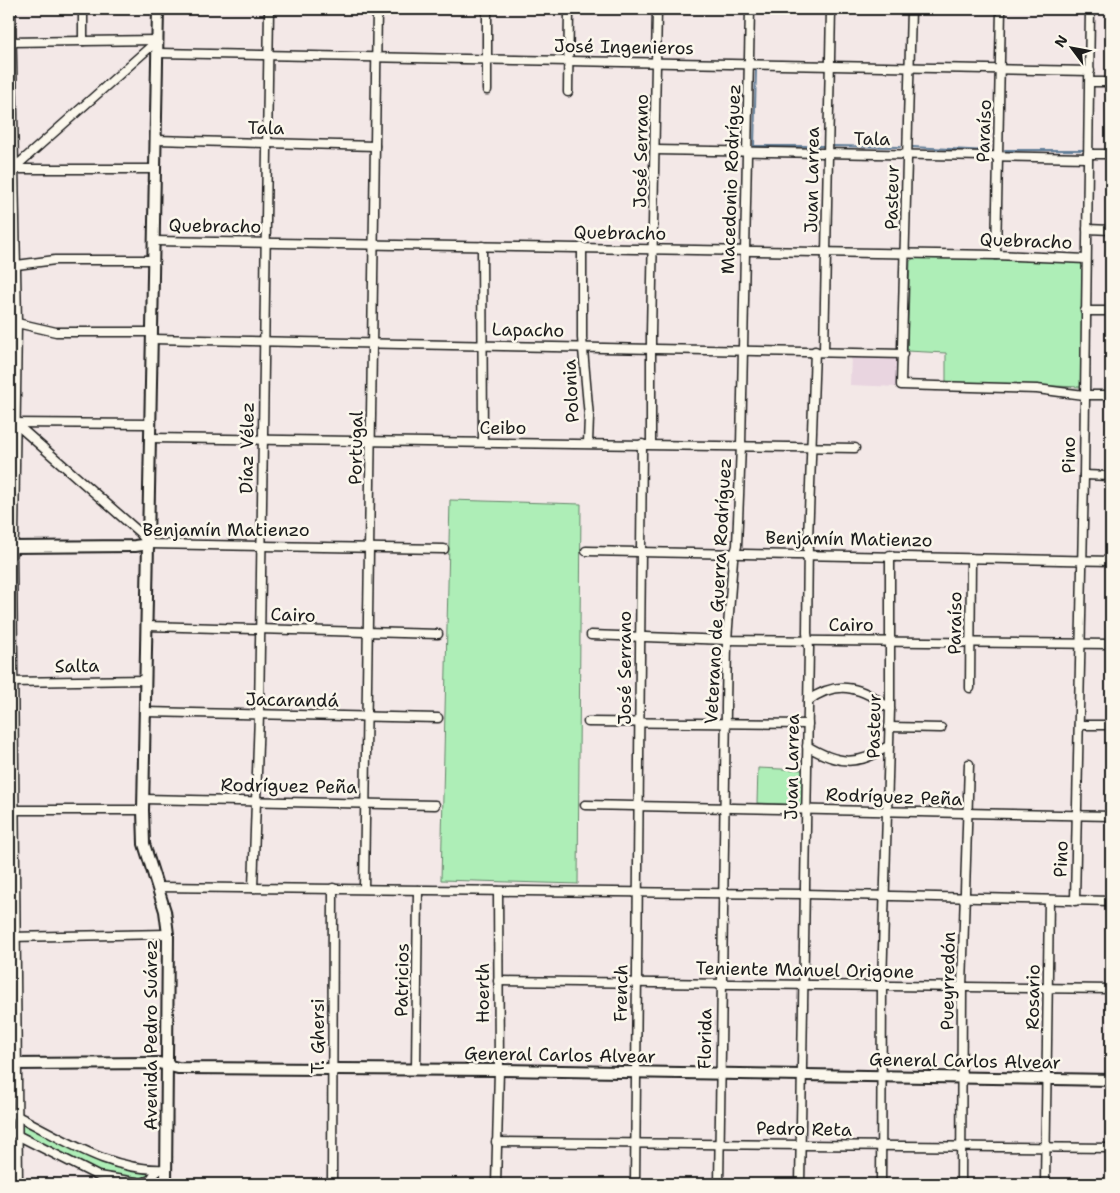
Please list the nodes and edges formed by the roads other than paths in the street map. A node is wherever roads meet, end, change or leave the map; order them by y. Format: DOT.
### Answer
graph roads {
  1 [pos="12,9"];
  2 [pos="83,9"];
  3 [pos="158,9"];
  4 [pos="269,9"];
  5 [pos="377,9"];
  6 [pos="487,9"];
  7 [pos="569,9"];
  8 [pos="657,9"];
  9 [pos="750,9"];
  10 [pos="831,9"];
  11 [pos="911,9"];
  12 [pos="1001,9"];
  13 [pos="1090,9"];
  14 [pos="158,40"];
  15 [pos="83,41"];
  16 [pos="10,42"];
  17 [pos="158,53"];
  18 [pos="268,55"];
  19 [pos="376,58"];
  20 [pos="488,59"];
  21 [pos="568,62"];
  22 [pos="657,63"];
  23 [pos="748,64"];
  24 [pos="829,65"];
  25 [pos="910,67"];
  26 [pos="1000,69"];
  27 [pos="1090,71"];
  28 [pos="1090,82"];
  29 [pos="1111,82"];
  30 [pos="487,90"];
  31 [pos="568,92"];
  32 [pos="156,140"];
  33 [pos="266,143"];
  34 [pos="375,146"];
  35 [pos="656,150"];
  36 [pos="748,151"];
  37 [pos="828,153"];
  38 [pos="908,154"];
  39 [pos="1111,154"];
  40 [pos="998,156"];
  41 [pos="1088,156"];
  42 [pos="11,169"];
  43 [pos="155,169"];
  44 [pos="1087,229"];
  45 [pos="1111,230"];
  46 [pos="154,240"];
  47 [pos="264,242"];
  48 [pos="373,243"];
  49 [pos="482,246"];
  50 [pos="582,248"];
  51 [pos="654,249"];
  52 [pos="744,250"];
  53 [pos="826,252"];
  54 [pos="906,253"];
  55 [pos="996,255"];
  56 [pos="1086,259"];
  57 [pos="154,260"];
  58 [pos="12,267"];
  59 [pos="1086,311"];
  60 [pos="1111,311"];
  61 [pos="13,325"];
  62 [pos="152,335"];
  63 [pos="264,339"];
  64 [pos="373,342"];
  65 [pos="482,344"];
  66 [pos="583,346"];
  67 [pos="652,347"];
  68 [pos="742,349"];
  69 [pos="819,351"];
  70 [pos="903,354"];
  71 [pos="1084,395"];
  72 [pos="1111,396"];
  73 [pos="12,423"];
  74 [pos="150,424"];
  75 [pos="150,438"];
  76 [pos="262,440"];
  77 [pos="370,442"];
  78 [pos="483,442"];
  79 [pos="588,443"];
  80 [pos="642,444"];
  81 [pos="651,444"];
  82 [pos="741,445"];
  83 [pos="811,447"];
  84 [pos="855,448"];
  85 [pos="1084,475"];
  86 [pos="1111,476"];
  87 [pos="149,544"];
  88 [pos="261,546"];
  89 [pos="11,547"];
  90 [pos="370,548"];
  91 [pos="444,549"];
  92 [pos="586,551"];
  93 [pos="642,552"];
  94 [pos="735,553"];
  95 [pos="810,554"];
  96 [pos="890,556"];
  97 [pos="971,558"];
  98 [pos="1082,560"];
  99 [pos="1111,560"];
  100 [pos="147,626"];
  101 [pos="260,629"];
  102 [pos="368,632"];
  103 [pos="438,634"];
  104 [pos="591,635"];
  105 [pos="640,637"];
  106 [pos="727,640"];
  107 [pos="808,640"];
  108 [pos="890,640"];
  109 [pos="969,642"];
  110 [pos="1081,644"];
  111 [pos="1111,644"];
  112 [pos="146,680"];
  113 [pos="11,682"];
  114 [pos="970,688"];
  115 [pos="808,701"];
  116 [pos="890,709"];
  117 [pos="145,712"];
  118 [pos="258,714"];
  119 [pos="367,717"];
  120 [pos="438,718"];
  121 [pos="588,722"];
  122 [pos="640,722"];
  123 [pos="726,723"];
  124 [pos="808,724"];
  125 [pos="1079,725"];
  126 [pos="1111,725"];
  127 [pos="889,727"];
  128 [pos="941,728"];
  129 [pos="807,746"];
  130 [pos="888,746"];
  131 [pos="969,764"];
  132 [pos="255,800"];
  133 [pos="366,802"];
  134 [pos="143,804"];
  135 [pos="435,805"];
  136 [pos="585,805"];
  137 [pos="640,806"];
  138 [pos="724,808"];
  139 [pos="11,810"];
  140 [pos="806,810"];
  141 [pos="888,812"];
  142 [pos="967,815"];
  143 [pos="1077,816"];
  144 [pos="1111,816"];
  145 [pos="158,886"];
  146 [pos="253,888"];
  147 [pos="333,888"];
  148 [pos="364,888"];
  149 [pos="418,890"];
  150 [pos="498,891"];
  151 [pos="637,893"];
  152 [pos="722,894"];
  153 [pos="804,894"];
  154 [pos="884,897"];
  155 [pos="964,899"];
  156 [pos="1049,900"];
  157 [pos="1074,901"];
  158 [pos="1111,901"];
  159 [pos="168,934"];
  160 [pos="13,937"];
  161 [pos="498,981"];
  162 [pos="636,982"];
  163 [pos="721,984"];
  164 [pos="802,986"];
  165 [pos="882,986"];
  166 [pos="962,987"];
  167 [pos="1048,988"];
  168 [pos="1111,989"];
  169 [pos="13,1064"];
  170 [pos="168,1066"];
  171 [pos="333,1070"];
  172 [pos="416,1070"];
  173 [pos="499,1070"];
  174 [pos="635,1072"];
  175 [pos="720,1075"];
  176 [pos="801,1076"];
  177 [pos="962,1076"];
  178 [pos="881,1077"];
  179 [pos="1047,1078"];
  180 [pos="1111,1080"];
  181 [pos="9,1112"];
  182 [pos="18,1117"];
  183 [pos="9,1131"];
  184 [pos="19,1136"];
  185 [pos="496,1142"];
  186 [pos="635,1142"];
  187 [pos="720,1144"];
  188 [pos="801,1144"];
  189 [pos="881,1145"];
  190 [pos="962,1146"];
  191 [pos="1046,1147"];
  192 [pos="1111,1148"];
  193 [pos="162,1169"];
  194 [pos="18,1184"];
  195 [pos="166,1184"];
  196 [pos="332,1184"];
  197 [pos="496,1184"];
  198 [pos="635,1184"];
  199 [pos="719,1184"];
  200 [pos="800,1184"];
  201 [pos="881,1184"];
  202 [pos="961,1184"];
  203 [pos="1045,1184"];
  1 -- 16 [label="street"];
  2 -- 15 [label="street"];
  3 -- 14 [label="street, Avenida Pedro Suárez"];
  4 -- 18 [label="street, Díaz Vélez"];
  5 -- 19 [label="street, Portugal"];
  6 -- 20 [label="street"];
  7 -- 21 [label="street"];
  8 -- 22 [label="street, José Serrano"];
  9 -- 23 [label="street, Macedonio Rodríguez"];
  10 -- 24 [label="street, Juan Larrea"];
  11 -- 25 [label="street, Pasteur"];
  12 -- 26 [label="street, Paraíso"];
  13 -- 27 [label="street, Pino"];
  14 -- 15 [label="street"];
  14 -- 17 [label="street, Avenida Pedro Suárez"];
  14 -- 42 [label="street"];
  15 -- 16 [label="street"];
  16 -- 42 [label="street"];
  17 -- 18 [label="street, José Ingenieros"];
  17 -- 32 [label="street, Avenida Pedro Suárez"];
  18 -- 19 [label="street, José Ingenieros"];
  18 -- 33 [label="street, Díaz Vélez"];
  19 -- 20 [label="street, José Ingenieros"];
  19 -- 34 [label="street, Portugal"];
  20 -- 21 [label="street, José Ingenieros"];
  20 -- 30 [label="street"];
  21 -- 22 [label="street, José Ingenieros"];
  21 -- 31 [label="street"];
  22 -- 23 [label="street, José Ingenieros"];
  22 -- 35 [label="street, José Serrano"];
  23 -- 24 [label="street, José Ingenieros"];
  23 -- 36 [label="street, Macedonio Rodríguez"];
  24 -- 25 [label="street, José Ingenieros"];
  24 -- 37 [label="street, Juan Larrea"];
  25 -- 26 [label="street, José Ingenieros"];
  25 -- 38 [label="street, Pasteur"];
  26 -- 27 [label="street, José Ingenieros"];
  26 -- 40 [label="street, Paraíso"];
  27 -- 28 [label="street, Pino"];
  28 -- 29 [label="street"];
  28 -- 41 [label="street, Pino"];
  32 -- 33 [label="street, Tala"];
  32 -- 43 [label="street, Avenida Pedro Suárez"];
  33 -- 34 [label="street, Tala"];
  33 -- 47 [label="street, Díaz Vélez"];
  34 -- 48 [label="street, Portugal"];
  35 -- 36 [label="street, Tala"];
  35 -- 51 [label="street, José Serrano"];
  36 -- 37 [label="street, Tala"];
  36 -- 52 [label="street, Macedonio Rodríguez"];
  37 -- 38 [label="street, Tala"];
  37 -- 53 [label="street, Juan Larrea"];
  38 -- 40 [label="street, Tala"];
  38 -- 54 [label="street, Pasteur"];
  39 -- 41 [label="street, Tala"];
  40 -- 41 [label="street, Tala"];
  40 -- 55 [label="street, Paraíso"];
  41 -- 44 [label="street, Pino"];
  42 -- 43 [label="street"];
  42 -- 58 [label="street"];
  43 -- 46 [label="street, Avenida Pedro Suárez"];
  44 -- 45 [label="street, Quebracho"];
  44 -- 56 [label="street, Pino"];
  46 -- 47 [label="street, Quebracho"];
  46 -- 57 [label="street, Avenida Pedro Suárez"];
  47 -- 48 [label="street, Quebracho"];
  47 -- 63 [label="street, Díaz Vélez"];
  48 -- 49 [label="street, Quebracho"];
  48 -- 64 [label="street, Portugal"];
  49 -- 50 [label="street, Quebracho"];
  49 -- 65 [label="street"];
  50 -- 51 [label="street, Quebracho"];
  50 -- 66 [label="street, Polonia"];
  51 -- 52 [label="street, Quebracho"];
  51 -- 67 [label="street, José Serrano"];
  52 -- 53 [label="street, Quebracho"];
  52 -- 68 [label="street, Macedonio Rodríguez"];
  53 -- 54 [label="street, Quebracho"];
  53 -- 69 [label="street, Juan Larrea"];
  54 -- 55 [label="street, Quebracho"];
  54 -- 70 [label="street, Pasteur"];
  55 -- 56 [label="street, Quebracho"];
  56 -- 59 [label="street, Pino"];
  57 -- 58 [label="street"];
  57 -- 62 [label="street, Avenida Pedro Suárez"];
  58 -- 61 [label="street"];
  59 -- 60 [label="street"];
  59 -- 71 [label="street, Pino"];
  61 -- 62 [label="street, Lapacho"];
  61 -- 73 [label="street"];
  62 -- 63 [label="street, Lapacho"];
  62 -- 74 [label="street, Avenida Pedro Suárez"];
  63 -- 64 [label="street, Lapacho"];
  63 -- 76 [label="street, Díaz Vélez"];
  64 -- 65 [label="street, Lapacho"];
  64 -- 77 [label="street, Portugal"];
  65 -- 66 [label="street, Lapacho"];
  65 -- 78 [label="street"];
  66 -- 67 [label="street, Lapacho"];
  66 -- 79 [label="street, Polonia"];
  67 -- 68 [label="street, Lapacho"];
  67 -- 81 [label="street, José Serrano"];
  68 -- 69 [label="street, Lapacho"];
  68 -- 82 [label="street, Veterano de Guerra Rodríguez"];
  69 -- 70 [label="street, Lapacho"];
  69 -- 83 [label="street, Juan Larrea"];
  70 -- 71 [label="street, Pasteur"];
  71 -- 72 [label="street"];
  71 -- 85 [label="street, Pino"];
  73 -- 74 [label="street"];
  73 -- 87 [label="street"];
  73 -- 89 [label="street"];
  74 -- 75 [label="street, Avenida Pedro Suárez"];
  75 -- 76 [label="street, Ceibo"];
  75 -- 87 [label="street, Avenida Pedro Suárez"];
  76 -- 77 [label="street, Ceibo"];
  76 -- 88 [label="street, Díaz Vélez"];
  77 -- 78 [label="street, Ceibo"];
  77 -- 90 [label="street, Portugal"];
  78 -- 79 [label="street, Ceibo"];
  79 -- 80 [label="street, Ceibo"];
  80 -- 81 [label="street, Ceibo"];
  80 -- 93 [label="street, José Serrano"];
  81 -- 82 [label="street, Ceibo"];
  82 -- 83 [label="street, Ceibo"];
  82 -- 94 [label="street, Veterano de Guerra Rodríguez"];
  83 -- 84 [label="street, Ceibo"];
  83 -- 95 [label="street, Juan Larrea"];
  85 -- 86 [label="street"];
  85 -- 98 [label="street, Pino"];
  87 -- 88 [label="street, Benjamín Matienzo"];
  87 -- 89 [label="street, Benjamín Matienzo"];
  87 -- 100 [label="street, Avenida Pedro Suárez"];
  88 -- 90 [label="street, Benjamín Matienzo"];
  88 -- 101 [label="street, Díaz Vélez"];
  89 -- 113 [label="street"];
  90 -- 91 [label="street, Benjamín Matienzo"];
  90 -- 102 [label="street, Portugal"];
  92 -- 93 [label="street, Benjamín Matienzo"];
  93 -- 94 [label="street, Benjamín Matienzo"];
  93 -- 105 [label="street, José Serrano"];
  94 -- 95 [label="street, Benjamín Matienzo"];
  94 -- 106 [label="street, Veterano de Guerra Rodríguez"];
  95 -- 96 [label="street, Benjamín Matienzo"];
  95 -- 107 [label="street, Juan Larrea"];
  96 -- 97 [label="street, Benjamín Matienzo"];
  96 -- 108 [label="street, Pasteur"];
  97 -- 98 [label="street, Benjamín Matienzo"];
  97 -- 109 [label="street, Paraíso"];
  98 -- 99 [label="street, Benjamín Matienzo"];
  98 -- 110 [label="street, Pino"];
  100 -- 101 [label="street, Cairo"];
  100 -- 112 [label="street, Avenida Pedro Suárez"];
  101 -- 102 [label="street, Cairo"];
  101 -- 118 [label="street, Díaz Vélez"];
  102 -- 103 [label="street, Cairo"];
  102 -- 119 [label="street, Portugal"];
  104 -- 105 [label="street, Cairo"];
  105 -- 106 [label="street, Cairo"];
  105 -- 122 [label="street, José Serrano"];
  106 -- 107 [label="street, Cairo"];
  106 -- 123 [label="street, Veterano de Guerra Rodríguez"];
  107 -- 108 [label="street, Cairo"];
  107 -- 115 [label="street, Juan Larrea"];
  108 -- 109 [label="street, Cairo"];
  108 -- 116 [label="street, Pasteur"];
  109 -- 110 [label="street, Cairo"];
  109 -- 114 [label="street, Paraíso"];
  110 -- 111 [label="street, Cairo"];
  110 -- 125 [label="street, Pino"];
  112 -- 113 [label="street, Salta"];
  112 -- 117 [label="street, Avenida Pedro Suárez"];
  113 -- 139 [label="street"];
  115 -- 116 [label="street"];
  115 -- 124 [label="street, Juan Larrea"];
  116 -- 127 [label="street, Pasteur"];
  117 -- 118 [label="street, Jacarandá"];
  117 -- 134 [label="street, Avenida Pedro Suárez"];
  118 -- 119 [label="street, Jacarandá"];
  118 -- 132 [label="street, Díaz Vélez"];
  119 -- 120 [label="street, Jacarandá"];
  119 -- 133 [label="street, Portugal"];
  121 -- 122 [label="street"];
  122 -- 123 [label="street"];
  122 -- 137 [label="street, José Serrano"];
  123 -- 124 [label="street"];
  123 -- 138 [label="street, Veterano de Guerra Rodríguez"];
  124 -- 129 [label="street, Juan Larrea"];
  125 -- 126 [label="street"];
  125 -- 143 [label="street, Pino"];
  127 -- 128 [label="street"];
  127 -- 130 [label="street, Pasteur"];
  129 -- 130 [label="street"];
  129 -- 140 [label="street, Juan Larrea"];
  130 -- 141 [label="street, Pasteur"];
  131 -- 142 [label="street"];
  132 -- 133 [label="street, Rodríguez Peña"];
  132 -- 134 [label="street, Rodríguez Peña"];
  132 -- 146 [label="street, Díaz Vélez"];
  133 -- 135 [label="street, Rodríguez Peña"];
  133 -- 148 [label="street, Portugal"];
  134 -- 139 [label="street, Rodríguez Peña"];
  134 -- 145 [label="street, Avenida Pedro Suárez"];
  136 -- 137 [label="street, Rodríguez Peña"];
  137 -- 138 [label="street, Rodríguez Peña"];
  137 -- 151 [label="street, José Serrano"];
  138 -- 140 [label="street, Rodríguez Peña"];
  138 -- 152 [label="street, Veterano de Guerra Rodríguez"];
  139 -- 160 [label="street"];
  140 -- 141 [label="street, Rodríguez Peña"];
  140 -- 153 [label="street, Juan Larrea"];
  141 -- 142 [label="street, Rodríguez Peña"];
  141 -- 154 [label="street, Pasteur"];
  142 -- 143 [label="street, Rodríguez Peña"];
  142 -- 155 [label="street"];
  143 -- 144 [label="street, Rodríguez Peña"];
  143 -- 157 [label="street, Pino"];
  145 -- 146 [label="street"];
  145 -- 159 [label="street, Avenida Pedro Suárez"];
  146 -- 147 [label="street"];
  147 -- 148 [label="street"];
  147 -- 171 [label="street, T. Ghersi"];
  148 -- 149 [label="street"];
  149 -- 150 [label="street"];
  149 -- 172 [label="street, Patricios"];
  150 -- 151 [label="street"];
  150 -- 161 [label="street, Hoerth"];
  151 -- 152 [label="street"];
  151 -- 162 [label="street, French"];
  152 -- 153 [label="street"];
  152 -- 163 [label="street, Florida"];
  153 -- 154 [label="street"];
  153 -- 164 [label="street, Juan Larrea"];
  154 -- 155 [label="street"];
  154 -- 165 [label="street, Pasteur"];
  155 -- 156 [label="street"];
  155 -- 166 [label="street, Pueyrredón"];
  156 -- 157 [label="street"];
  156 -- 167 [label="street, Rosario"];
  157 -- 158 [label="street"];
  159 -- 160 [label="street"];
  159 -- 170 [label="street, Avenida Pedro Suárez"];
  160 -- 169 [label="street"];
  161 -- 162 [label="street, Teniente Manuel Origone"];
  161 -- 173 [label="street, Hoerth"];
  162 -- 163 [label="street, Teniente Manuel Origone"];
  162 -- 174 [label="street, French"];
  163 -- 164 [label="street, Teniente Manuel Origone"];
  163 -- 175 [label="street, Florida"];
  164 -- 165 [label="street, Teniente Manuel Origone"];
  164 -- 176 [label="street, Juan Larrea"];
  165 -- 166 [label="street, Teniente Manuel Origone"];
  165 -- 178 [label="street, Pasteur"];
  166 -- 167 [label="street, Teniente Manuel Origone"];
  166 -- 177 [label="street, Pueyrredón"];
  167 -- 168 [label="street, Teniente Manuel Origone"];
  167 -- 179 [label="street, Rosario"];
  169 -- 170 [label="street, General Carlos Alvear"];
  169 -- 182 [label="street"];
  170 -- 171 [label="street, General Carlos Alvear"];
  170 -- 193 [label="street, Avenida Pedro Suárez"];
  171 -- 172 [label="street, General Carlos Alvear"];
  171 -- 196 [label="street, T. Ghersi"];
  172 -- 173 [label="street, General Carlos Alvear"];
  173 -- 174 [label="street, General Carlos Alvear"];
  173 -- 185 [label="street, Hoerth"];
  174 -- 175 [label="street, General Carlos Alvear"];
  174 -- 186 [label="street, French"];
  175 -- 176 [label="street, General Carlos Alvear"];
  175 -- 187 [label="street, Florida"];
  176 -- 178 [label="street, General Carlos Alvear"];
  176 -- 188 [label="street, Juan Larrea"];
  177 -- 178 [label="street, General Carlos Alvear"];
  177 -- 179 [label="street, General Carlos Alvear"];
  177 -- 190 [label="street, Pueyrredón"];
  178 -- 189 [label="street, Pasteur"];
  179 -- 180 [label="street, General Carlos Alvear"];
  179 -- 191 [label="street, Rosario"];
  181 -- 182 [label="street"];
  182 -- 184 [label="street"];
  182 -- 193 [label="street"];
  183 -- 184 [label="street"];
  184 -- 193 [label="street"];
  184 -- 194 [label="street"];
  185 -- 186 [label="street, Pedro Reta"];
  185 -- 197 [label="street, Hoerth"];
  186 -- 187 [label="street, Pedro Reta"];
  186 -- 198 [label="street, French"];
  187 -- 188 [label="street, Pedro Reta"];
  187 -- 199 [label="street, Florida"];
  188 -- 189 [label="street, Pedro Reta"];
  188 -- 200 [label="street, Juan Larrea"];
  189 -- 190 [label="street, Pedro Reta"];
  189 -- 201 [label="street, Pasteur"];
  190 -- 191 [label="street, Pedro Reta"];
  190 -- 202 [label="street, Pueyrredón"];
  191 -- 192 [label="street, Pedro Reta"];
  191 -- 203 [label="street, Rosario"];
  193 -- 195 [label="street, Avenida Pedro Suárez"];
}
